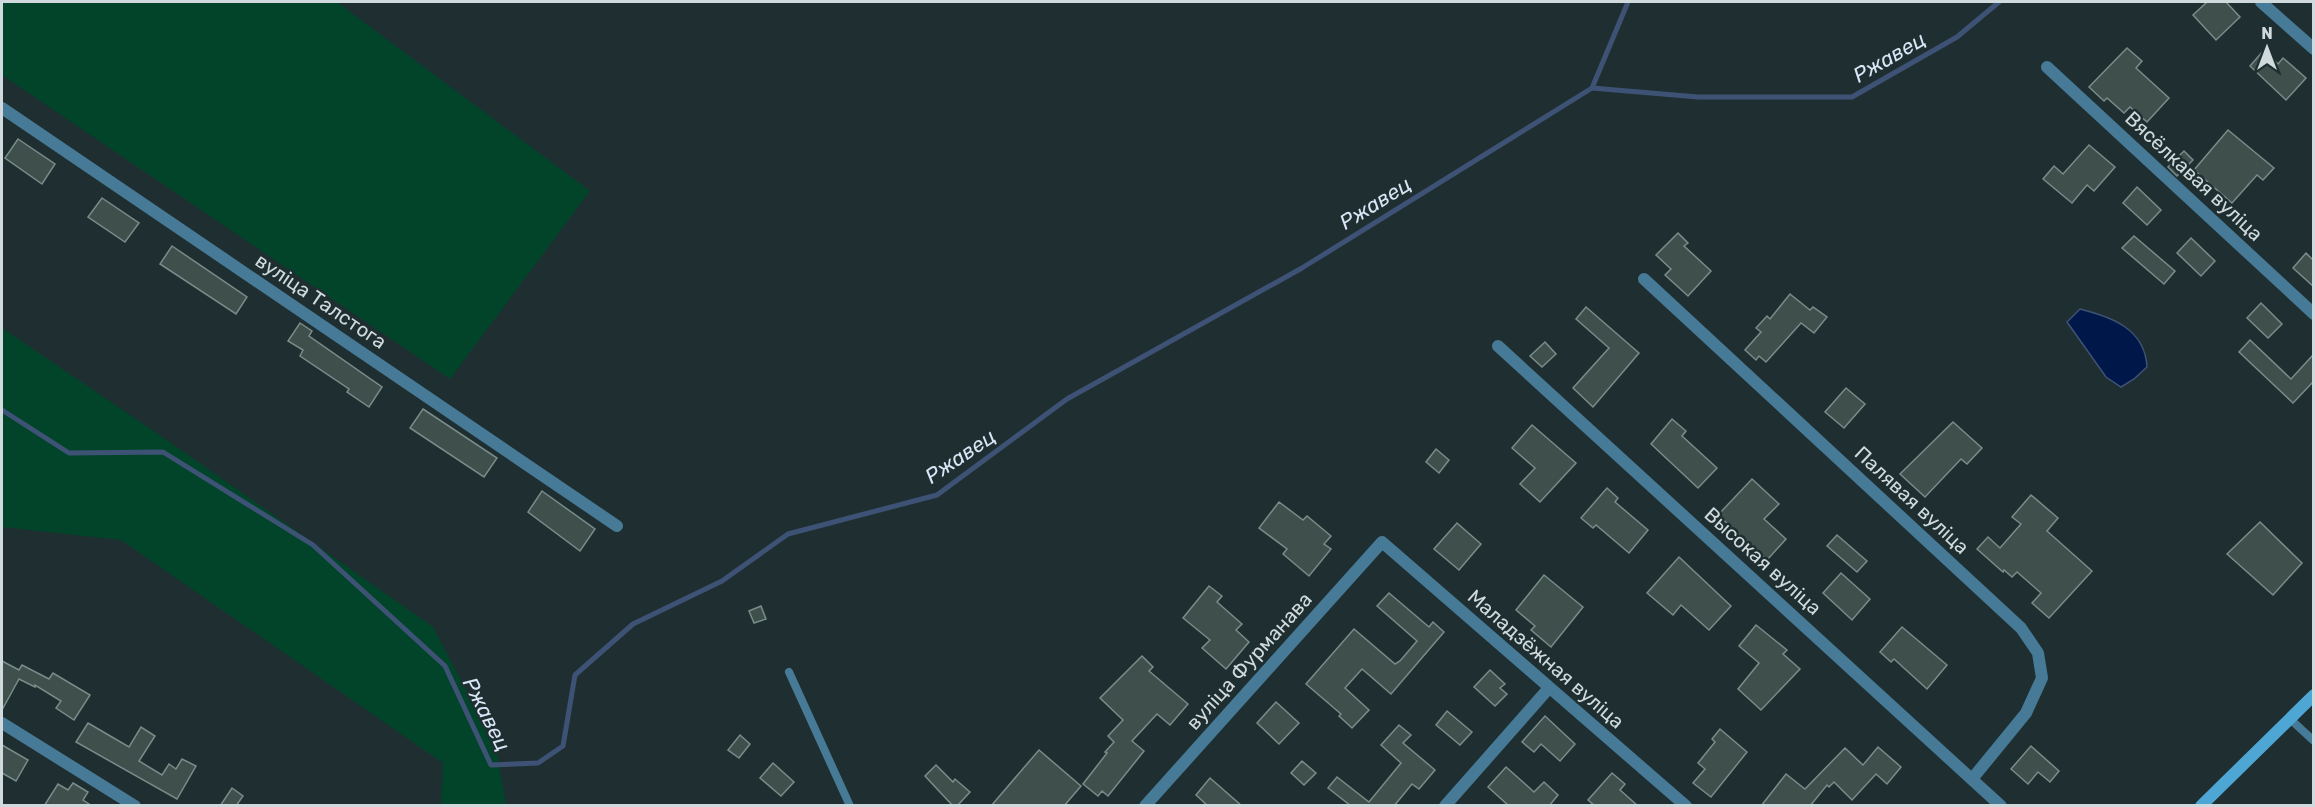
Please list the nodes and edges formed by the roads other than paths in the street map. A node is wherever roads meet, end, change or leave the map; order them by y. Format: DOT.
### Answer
graph roads {
  1 [pos="2261,2"];
  2 [pos="2313,49"];
  3 [pos="2047,67"];
  4 [pos="2,108"];
  5 [pos="1644,279"];
  6 [pos="2313,314"];
  7 [pos="1498,346"];
  8 [pos="617,526"];
  9 [pos="1382,542"];
  10 [pos="789,672"];
  11 [pos="1549,688"];
  12 [pos="2313,695"];
  13 [pos="2289,718"];
  14 [pos="2,723"];
  15 [pos="2313,741"];
  16 [pos="1972,779"];
  17 [pos="135,806"];
  18 [pos="849,806"];
  19 [pos="1145,806"];
  20 [pos="1445,806"];
  21 [pos="1686,806"];
  22 [pos="2001,806"];
  23 [pos="2201,806"];
  1 -- 2 [label="street"];
  3 -- 6 [label="street, Вясёлкавая вуліца"];
  4 -- 8 [label="street, вуліца Талстога"];
  5 -- 16 [label="street, Палявая вуліца"];
  7 -- 16 [label="street, Высокая вуліца"];
  9 -- 11 [label="street, Маладзёжная вуліца"];
  9 -- 19 [label="street, вуліца Фурманава"];
  10 -- 18 [label="lane"];
  11 -- 20 [label="street"];
  11 -- 21 [label="street, Маладзёжная вуліца"];
  12 -- 13 [label="main road"];
  13 -- 15 [label="lane"];
  13 -- 23 [label="main road"];
  14 -- 17 [label="street"];
  16 -- 22 [label="street, Высокая вуліца"];
}
